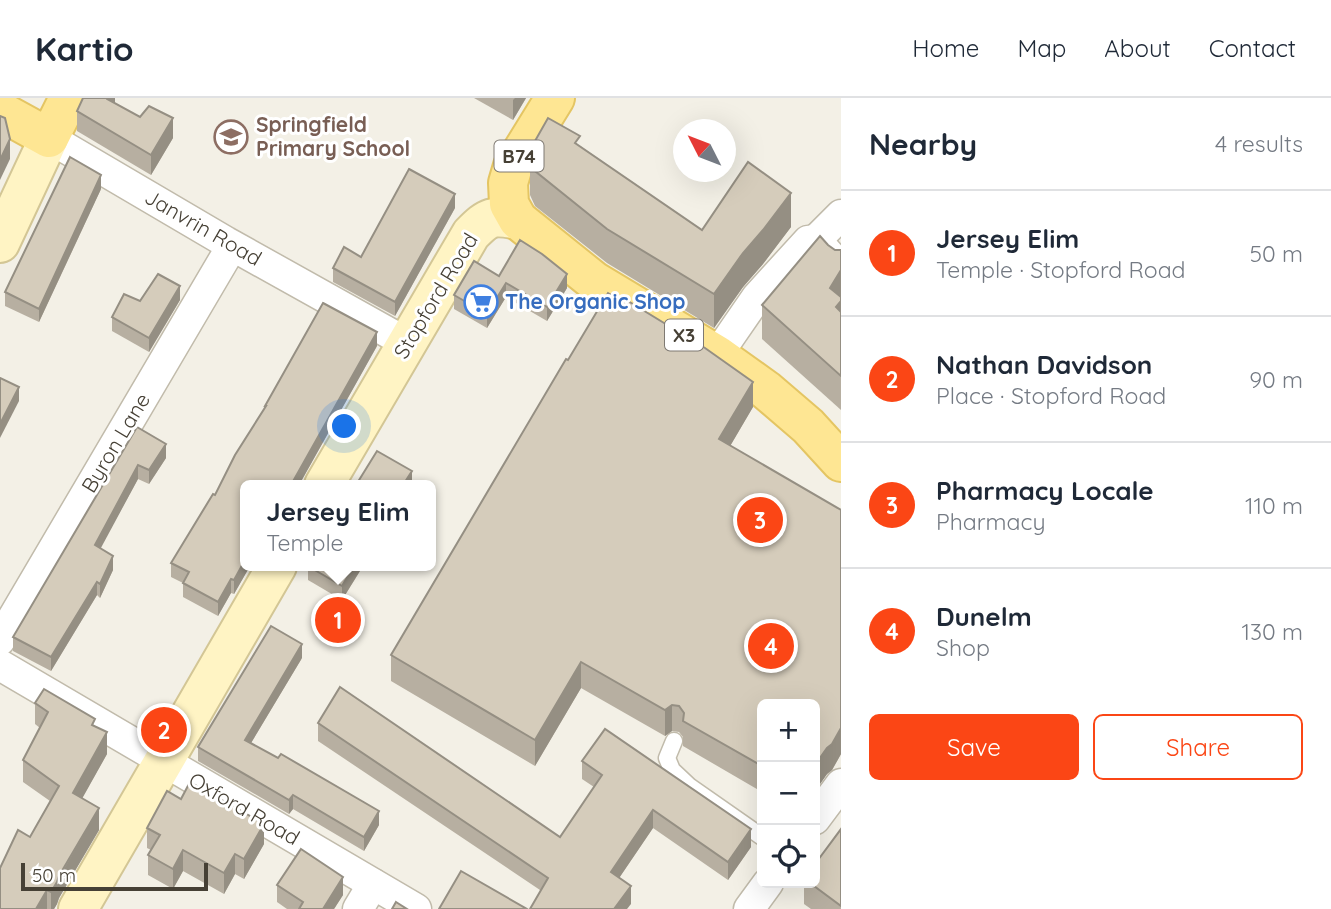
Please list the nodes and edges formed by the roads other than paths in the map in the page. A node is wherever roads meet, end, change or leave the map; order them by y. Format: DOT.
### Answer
graph roads {
  1 [pos="69,98"];
  2 [pos="555,98"];
  3 [pos="0,111"];
  4 [pos="49,138"];
  5 [pos="841,215"];
  6 [pos="518,220"];
  7 [pos="816,240"];
  8 [pos="0,243"];
  9 [pos="232,246"];
  10 [pos="841,268"];
  11 [pos="407,343"];
  12 [pos="717,355"];
  13 [pos="841,462"];
  14 [pos="327,480"];
  15 [pos="275,571"];
  16 [pos="0,640"];
  17 [pos="0,665"];
  18 [pos="674,741"];
  19 [pos="164,762"];
  20 [pos="841,784"];
  21 [pos="820,812"];
  22 [pos="757,833"];
  23 [pos="764,888"];
  24 [pos="373,898"];
  25 [pos="78,909"];
  26 [pos="416,909"];
  27 [pos="749,909"];
  1 -- 4 [label="main road"];
  2 -- 6 [label="main road, B74"];
  3 -- 4 [label="main road, Janvrin Road"];
  4 -- 8 [label="main road"];
  4 -- 9 [label="street, Janvrin Road"];
  5 -- 7 [label="street"];
  6 -- 11 [label="main road, Stopford Road"];
  6 -- 12 [label="main road, X3"];
  7 -- 10 [label="street"];
  7 -- 12 [label="street"];
  9 -- 11 [label="street, Janvrin Road"];
  9 -- 16 [label="street, Byron Lane"];
  11 -- 14 [label="main road, Stopford Road"];
  12 -- 13 [label="main road, X3"];
  15 -- 19 [label="main road"];
  17 -- 19 [label="street, Oxford Road"];
  18 -- 22 [label="lane"];
  19 -- 24 [label="street, Oxford Road"];
  19 -- 25 [label="main road"];
  20 -- 21 [label="street"];
  23 -- 27 [label="street"];
  24 -- 26 [label="street, Oxford Road"];
}
